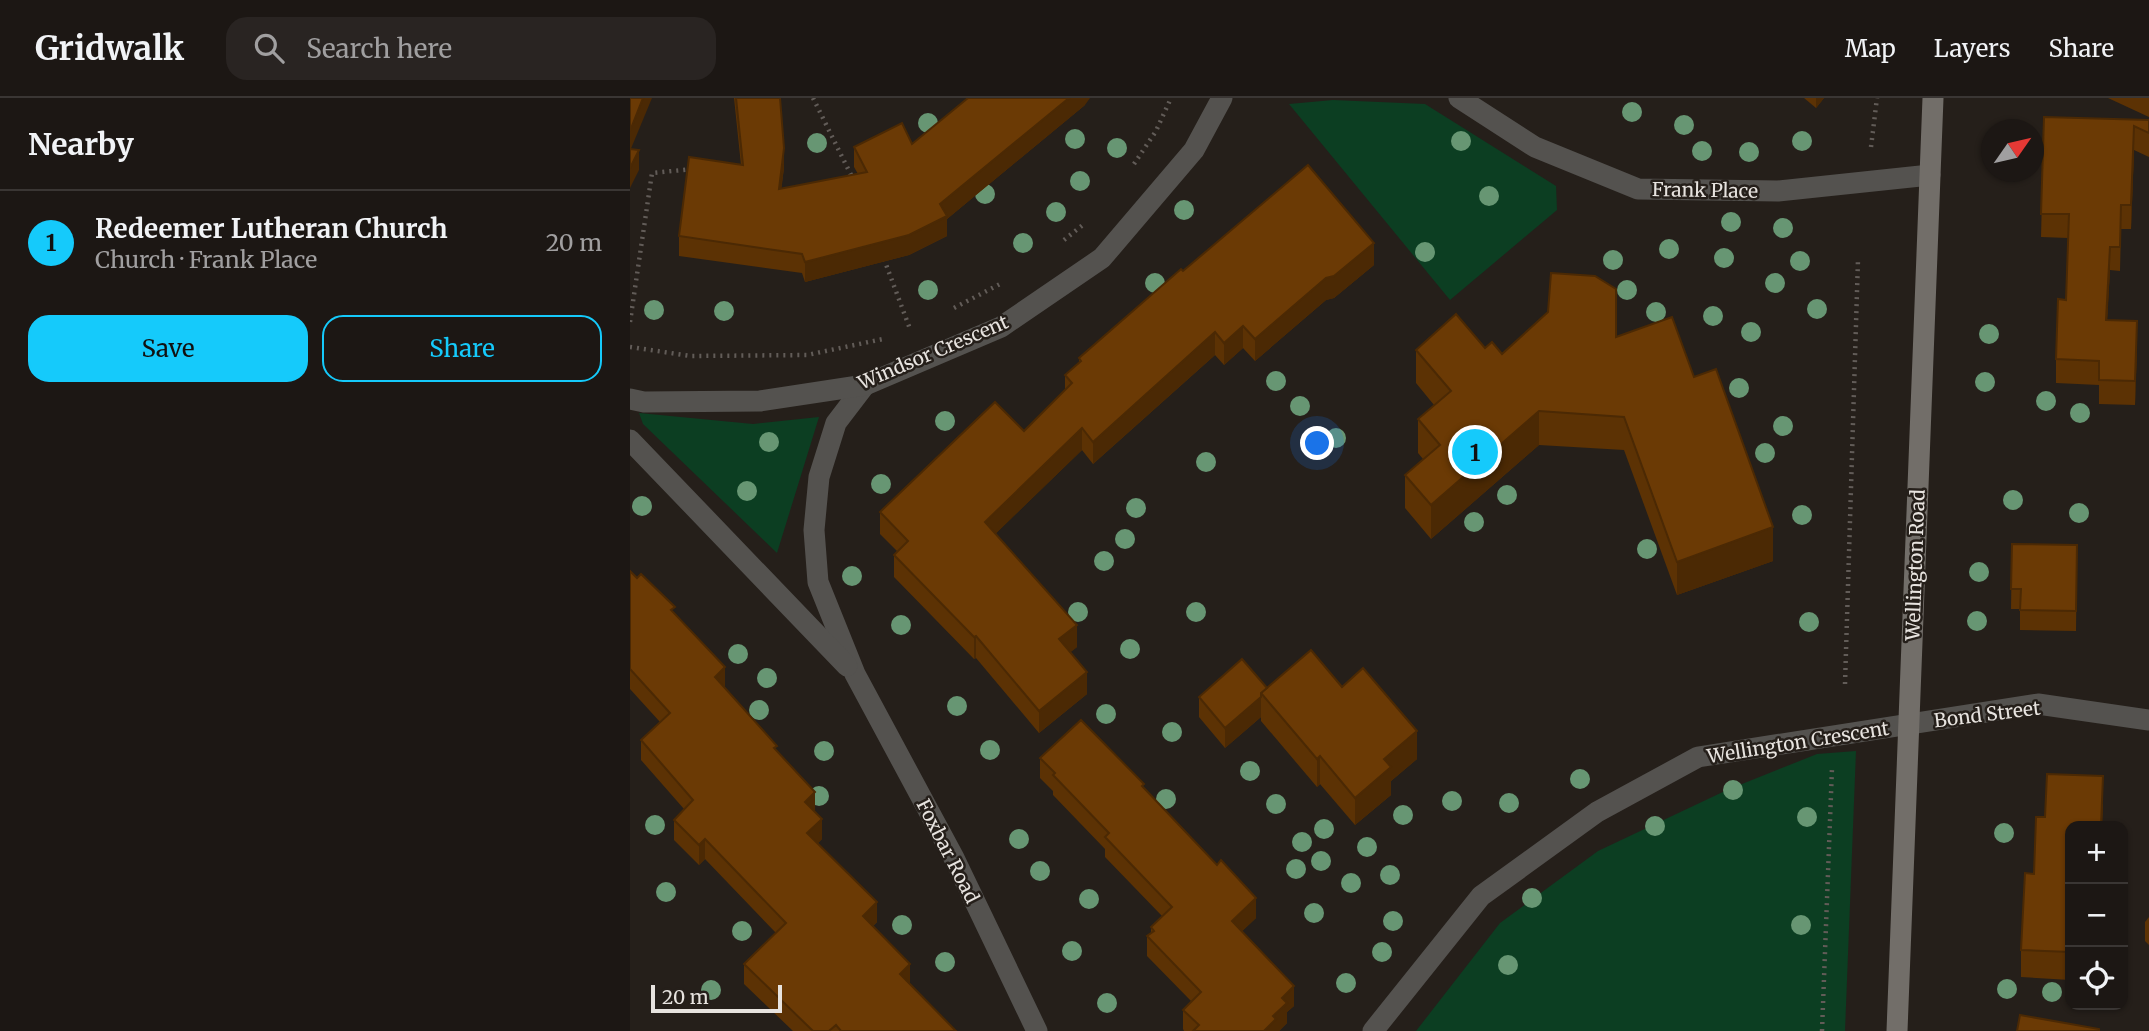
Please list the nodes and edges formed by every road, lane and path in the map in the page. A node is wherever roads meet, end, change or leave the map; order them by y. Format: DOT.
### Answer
graph roads {
  1 [pos="813,98"];
  2 [pos="1171,98"];
  3 [pos="1222,98"];
  4 [pos="1459,98"];
  5 [pos="1877,98"];
  6 [pos="1933,98"];
  7 [pos="1871,147"];
  8 [pos="704,168"];
  9 [pos="1128,174"];
  10 [pos="1930,175"];
  11 [pos="857,186"];
  12 [pos="1087,222"];
  13 [pos="1056,246"];
  14 [pos="880,247"];
  15 [pos="1858,260"];
  16 [pos="1003,282"];
  17 [pos="948,310"];
  18 [pos="630,322"];
  19 [pos="920,327"];
  20 [pos="885,338"];
  21 [pos="630,347"];
  22 [pos="866,384"];
  23 [pos="630,398"];
  24 [pos="630,440"];
  25 [pos="855,674"];
  26 [pos="1845,684"];
  27 [pos="2149,720"];
  28 [pos="1909,724"];
  29 [pos="1832,767"];
  30 [pos="1037,1031"];
  31 [pos="1373,1031"];
  32 [pos="1822,1031"];
  33 [pos="1897,1031"];
  1 -- 11 [label="path"];
  2 -- 9 [label="path"];
  3 -- 22 [label="street, Windsor Crescent"];
  4 -- 10 [label="street, Frank Place"];
  5 -- 7 [label="path"];
  6 -- 10 [label="main road, Wellington Road"];
  8 -- 18 [label="path"];
  10 -- 28 [label="main road, Wellington Road"];
  12 -- 13 [label="path"];
  14 -- 19 [label="path"];
  15 -- 26 [label="path"];
  16 -- 17 [label="path"];
  20 -- 21 [label="path"];
  22 -- 23 [label="street, Windsor Crescent"];
  22 -- 25 [label="street, Foxbar Road"];
  24 -- 25 [label="street, Foxbar Road"];
  25 -- 30 [label="street, Foxbar Road"];
  27 -- 28 [label="street, Bond Street"];
  28 -- 31 [label="street, Wellington Crescent"];
  28 -- 33 [label="main road, Wellington Road"];
  29 -- 32 [label="path"];
}
